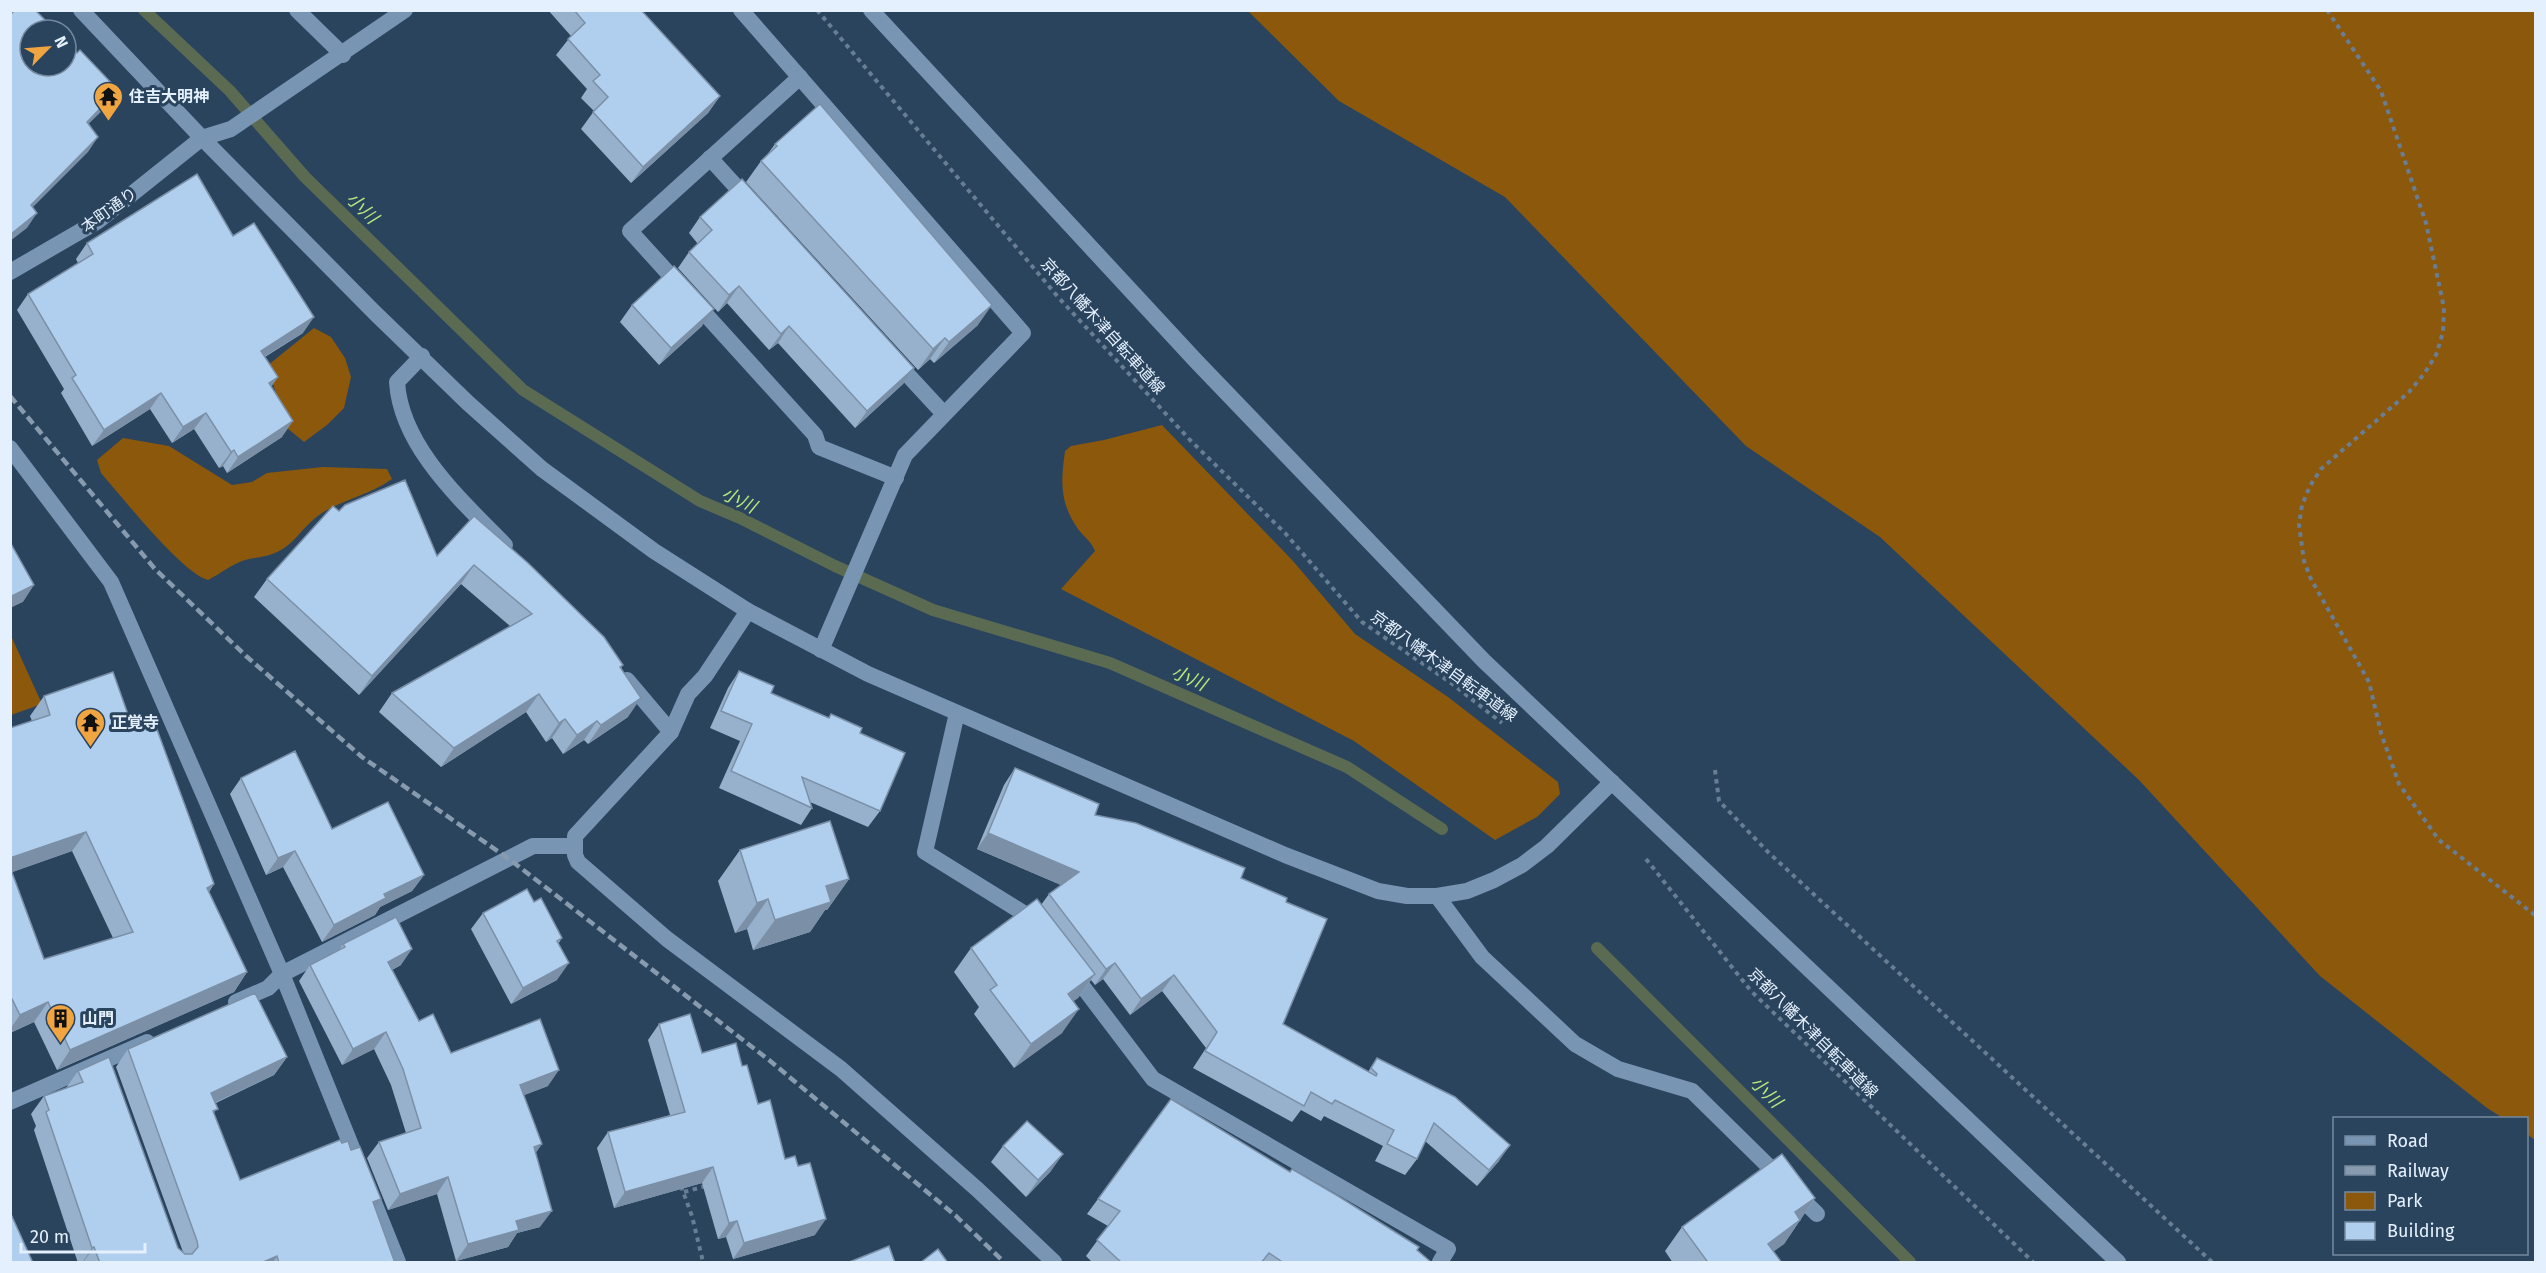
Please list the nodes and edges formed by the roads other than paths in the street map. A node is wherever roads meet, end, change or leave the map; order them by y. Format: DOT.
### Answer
graph roads {
  1 [pos="81,10"];
  2 [pos="297,10"];
  3 [pos="405,10"];
  4 [pos="741,10"];
  5 [pos="871,10"];
  6 [pos="343,55"];
  7 [pos="800,77"];
  8 [pos="202,138"];
  9 [pos="710,158"];
  10 [pos="758,211"];
  11 [pos="10,272"];
  12 [pos="887,352"];
  13 [pos="422,356"];
  14 [pos="944,414"];
  15 [pos="10,448"];
  16 [pos="896,478"];
  17 [pos="514,554"];
  18 [pos="748,611"];
  19 [pos="820,650"];
  20 [pos="616,665"];
  21 [pos="957,713"];
  22 [pos="671,732"];
  23 [pos="1612,782"];
  24 [pos="574,846"];
  25 [pos="1437,896"];
  26 [pos="1045,936"];
  27 [pos="1059,955"];
  28 [pos="282,974"];
  29 [pos="217,1011"];
  30 [pos="165,1034"];
  31 [pos="10,1102"];
  32 [pos="1817,1214"];
  33 [pos="398,1263"];
  34 [pos="1054,1263"];
  35 [pos="1440,1263"];
  36 [pos="2118,1263"];
  1 -- 8 [label="street"];
  2 -- 6 [label="street"];
  3 -- 6 [label="street"];
  4 -- 7 [label="street"];
  5 -- 23 [label="street"];
  6 -- 8 [label="street"];
  7 -- 9 [label="street"];
  7 -- 14 [label="street"];
  8 -- 11 [label="street, 本町通り"];
  8 -- 13 [label="street"];
  9 -- 10 [label="street"];
  9 -- 16 [label="street"];
  12 -- 14 [label="street"];
  13 -- 17 [label="street"];
  13 -- 18 [label="street"];
  14 -- 16 [label="street"];
  15 -- 28 [label="street"];
  16 -- 19 [label="street"];
  18 -- 19 [label="street"];
  18 -- 22 [label="street"];
  19 -- 21 [label="street"];
  20 -- 22 [label="street"];
  21 -- 25 [label="street"];
  21 -- 26 [label="street"];
  22 -- 24 [label="street"];
  23 -- 25 [label="street"];
  23 -- 36 [label="street"];
  24 -- 28 [label="street"];
  24 -- 34 [label="street"];
  25 -- 32 [label="street"];
  27 -- 35 [label="street"];
  28 -- 29 [label="street"];
  28 -- 33 [label="street"];
  30 -- 31 [label="street"];
}
